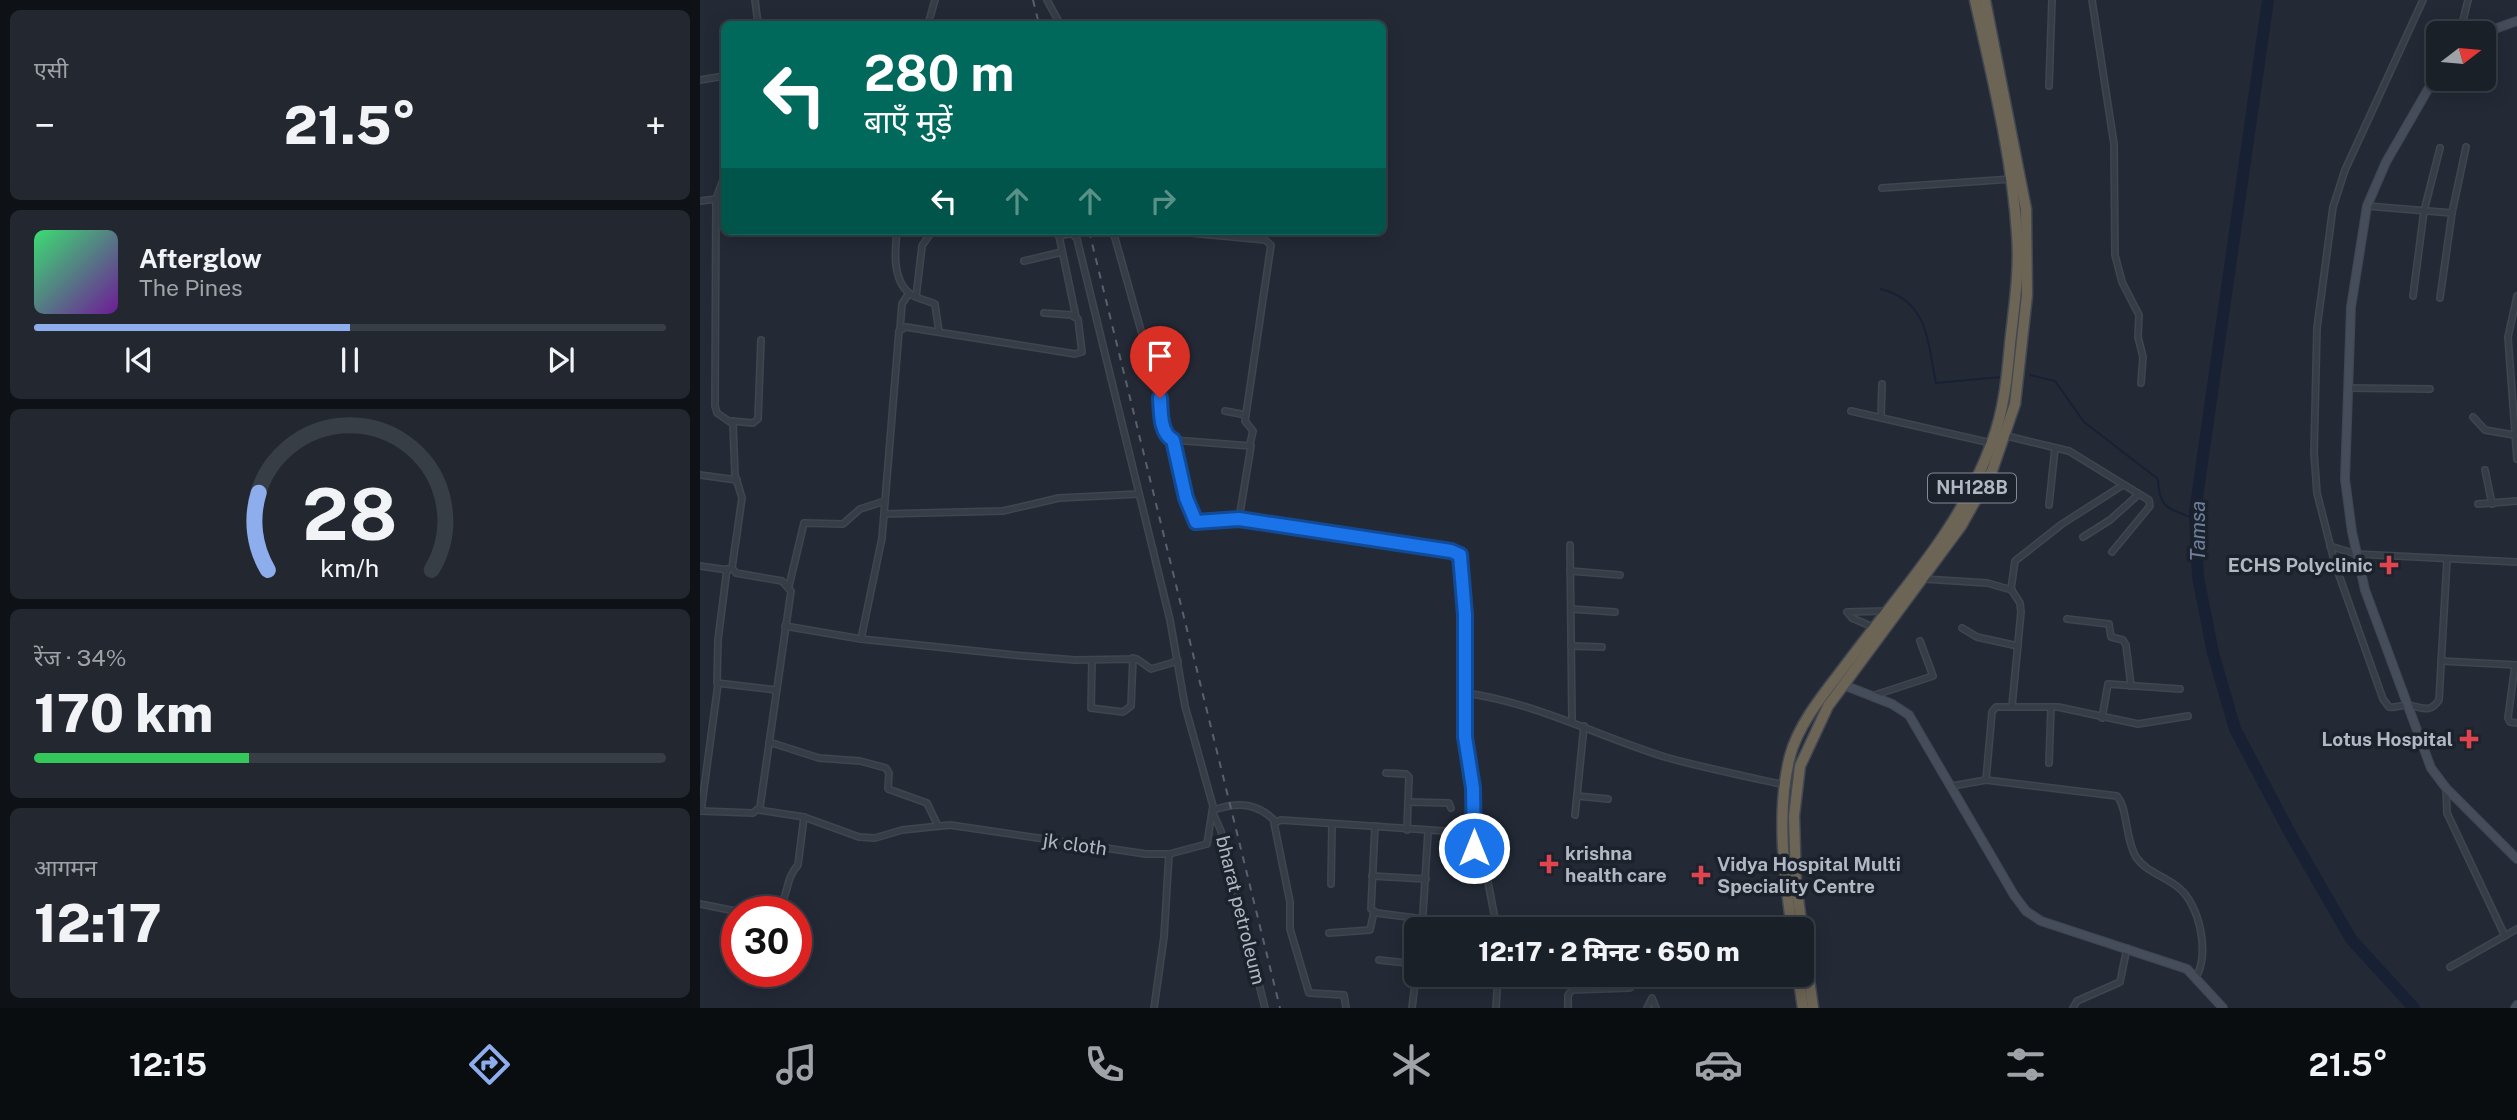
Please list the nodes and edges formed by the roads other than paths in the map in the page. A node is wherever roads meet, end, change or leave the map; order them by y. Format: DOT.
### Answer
graph roads {
  1 [pos="755,0"];
  2 [pos="935,0"];
  3 [pos="1047,0"];
  4 [pos="1975,0"];
  5 [pos="1985,0"];
  6 [pos="2052,0"];
  7 [pos="2092,0"];
  8 [pos="2423,0"];
  9 [pos="2468,0"];
  10 [pos="758,21"];
  11 [pos="930,21"];
  12 [pos="1058,21"];
  13 [pos="2463,21"];
  14 [pos="2517,21"];
  15 [pos="2496,28"];
  16 [pos="721,76"];
  17 [pos="700,80"];
  18 [pos="2049,86"];
  19 [pos="2427,91"];
  20 [pos="2466,147"];
  21 [pos="2440,148"];
  22 [pos="2012,179"];
  23 [pos="721,185"];
  24 [pos="1882,188"];
  25 [pos="716,199"];
  26 [pos="700,201"];
  27 [pos="2367,206"];
  28 [pos="2424,211"];
  29 [pos="2452,213"];
  30 [pos="897,235"];
  31 [pos="929,235"];
  32 [pos="1058,235"];
  33 [pos="1074,235"];
  34 [pos="1114,235"];
  35 [pos="1212,235"];
  36 [pos="1062,252"];
  37 [pos="1024,261"];
  38 [pos="909,293"];
  39 [pos="2413,296"];
  40 [pos="2517,296"];
  41 [pos="916,297"];
  42 [pos="2440,298"];
  43 [pos="1044,313"];
  44 [pos="1076,317"];
  45 [pos="2510,319"];
  46 [pos="2517,323"];
  47 [pos="900,329"];
  48 [pos="939,332"];
  49 [pos="761,340"];
  50 [pos="2141,383"];
  51 [pos="1882,384"];
  52 [pos="2349,388"];
  53 [pos="2430,389"];
  54 [pos="1225,411"];
  55 [pos="1850,411"];
  56 [pos="1246,415"];
  57 [pos="1881,417"];
  58 [pos="2473,417"];
  59 [pos="731,421"];
  60 [pos="2514,435"];
  61 [pos="2007,436"];
  62 [pos="1173,440"];
  63 [pos="1992,443"];
  64 [pos="1250,444"];
  65 [pos="2056,448"];
  66 [pos="2517,459"];
  67 [pos="2485,470"];
  68 [pos="700,475"];
  69 [pos="737,480"];
  70 [pos="2123,485"];
  71 [pos="1139,494"];
  72 [pos="2139,494"];
  73 [pos="885,501"];
  74 [pos="2517,501"];
  75 [pos="2478,504"];
  76 [pos="2492,504"];
  77 [pos="2049,505"];
  78 [pos="884,514"];
  79 [pos="1239,519"];
  80 [pos="2083,537"];
  81 [pos="1570,545"];
  82 [pos="2330,545"];
  83 [pos="2112,552"];
  84 [pos="2356,554"];
  85 [pos="2447,560"];
  86 [pos="2517,562"];
  87 [pos="700,566"];
  88 [pos="730,570"];
  89 [pos="1570,571"];
  90 [pos="1620,575"];
  91 [pos="1924,579"];
  92 [pos="789,586"];
  93 [pos="2012,590"];
  94 [pos="1571,609"];
  95 [pos="1886,611"];
  96 [pos="1615,612"];
  97 [pos="2067,619"];
  98 [pos="785,626"];
  99 [pos="1874,627"];
  100 [pos="1962,628"];
  101 [pos="861,639"];
  102 [pos="1920,641"];
  103 [pos="1571,646"];
  104 [pos="2018,646"];
  105 [pos="1602,647"];
  106 [pos="1133,659"];
  107 [pos="1092,660"];
  108 [pos="1178,661"];
  109 [pos="2441,661"];
  110 [pos="2516,665"];
  111 [pos="1839,683"];
  112 [pos="718,684"];
  113 [pos="2131,686"];
  114 [pos="2180,689"];
  115 [pos="776,690"];
  116 [pos="1466,693"];
  117 [pos="1869,696"];
  118 [pos="2407,705"];
  119 [pos="2012,706"];
  120 [pos="2051,707"];
  121 [pos="2188,716"];
  122 [pos="2102,718"];
  123 [pos="1572,721"];
  124 [pos="2517,723"];
  125 [pos="1584,726"];
  126 [pos="769,742"];
  127 [pos="2049,763"];
  128 [pos="1386,773"];
  129 [pos="1986,780"];
  130 [pos="1784,785"];
  131 [pos="1952,786"];
  132 [pos="2446,788"];
  133 [pos="1577,796"];
  134 [pos="1608,799"];
  135 [pos="1408,802"];
  136 [pos="1451,808"];
  137 [pos="759,810"];
  138 [pos="700,811"];
  139 [pos="1213,812"];
  140 [pos="1575,815"];
  141 [pos="804,817"];
  142 [pos="1276,822"];
  143 [pos="1332,824"];
  144 [pos="938,826"];
  145 [pos="1375,827"];
  146 [pos="1407,830"];
  147 [pos="1428,832"];
  148 [pos="1474,833"];
  149 [pos="1169,854"];
  150 [pos="2517,859"];
  151 [pos="1372,876"];
  152 [pos="1426,880"];
  153 [pos="1331,884"];
  154 [pos="785,896"];
  155 [pos="700,904"];
  156 [pos="721,908"];
  157 [pos="1374,912"];
  158 [pos="1409,917"];
  159 [pos="1423,917"];
  160 [pos="1495,917"];
  161 [pos="1791,917"];
  162 [pos="2517,929"];
  163 [pos="1329,933"];
  164 [pos="2505,936"];
  165 [pos="2127,948"];
  166 [pos="1379,960"];
  167 [pos="1404,963"];
  168 [pos="2450,967"];
  169 [pos="2196,977"];
  170 [pos="1415,987"];
  171 [pos="1497,987"];
  172 [pos="1800,987"];
  173 [pos="1630,988"];
  174 [pos="1154,1008"];
  175 [pos="1265,1008"];
  176 [pos="1346,1008"];
  177 [pos="1412,1008"];
  178 [pos="1496,1008"];
  179 [pos="1568,1008"];
  180 [pos="1647,1008"];
  181 [pos="1656,1008"];
  182 [pos="1803,1008"];
  183 [pos="1813,1008"];
  184 [pos="2073,1008"];
  185 [pos="2224,1008"];
  1 -- 10 [label="street"];
  2 -- 11 [label="street"];
  3 -- 12 [label="street"];
  4 -- 22 [label="highway, NH128B"];
  5 -- 61 [label="highway, NH128B"];
  6 -- 18 [label="street"];
  7 -- 50 [label="street"];
  8 -- 82 [label="street"];
  9 -- 13 [label="street"];
  14 -- 15 [label="street"];
  16 -- 17 [label="street"];
  19 -- 27 [label="street"];
  20 -- 29 [label="street"];
  21 -- 28 [label="street"];
  22 -- 24 [label="street"];
  22 -- 63 [label="highway, NH128B"];
  23 -- 25 [label="street"];
  25 -- 26 [label="street"];
  25 -- 59 [label="street"];
  27 -- 28 [label="street"];
  27 -- 52 [label="street"];
  28 -- 29 [label="street"];
  28 -- 39 [label="street"];
  29 -- 42 [label="street"];
  30 -- 38 [label="street"];
  31 -- 41 [label="street"];
  32 -- 36 [label="street"];
  33 -- 71 [label="street"];
  34 -- 62 [label="street"];
  35 -- 56 [label="street"];
  36 -- 37 [label="street"];
  36 -- 44 [label="street"];
  38 -- 41 [label="street"];
  38 -- 47 [label="street"];
  40 -- 45 [label="street"];
  41 -- 48 [label="street"];
  43 -- 44 [label="street"];
  44 -- 48 [label="street"];
  45 -- 46 [label="street"];
  45 -- 60 [label="street"];
  47 -- 48 [label="street"];
  47 -- 73 [label="street"];
  49 -- 59 [label="street"];
  51 -- 57 [label="street"];
  52 -- 53 [label="street"];
  52 -- 84 [label="street"];
  54 -- 56 [label="street"];
  55 -- 57 [label="street"];
  56 -- 64 [label="street"];
  57 -- 63 [label="street"];
  58 -- 60 [label="street"];
  59 -- 69 [label="street"];
  60 -- 66 [label="street"];
  61 -- 65 [label="street"];
  61 -- 91 [label="highway, NH128B"];
  62 -- 64 [label="street"];
  62 -- 79 [label="street"];
  63 -- 95 [label="highway, NH128B"];
  64 -- 79 [label="street"];
  65 -- 70 [label="street"];
  65 -- 77 [label="street"];
  67 -- 76 [label="street"];
  68 -- 69 [label="street"];
  69 -- 88 [label="street"];
  70 -- 72 [label="street"];
  70 -- 93 [label="street"];
  71 -- 78 [label="street"];
  71 -- 108 [label="street"];
  72 -- 80 [label="street"];
  72 -- 83 [label="street"];
  73 -- 78 [label="street"];
  73 -- 92 [label="street"];
  74 -- 76 [label="street"];
  75 -- 76 [label="street"];
  78 -- 101 [label="street"];
  79 -- 116 [label="street"];
  81 -- 89 [label="street"];
  82 -- 84 [label="street"];
  82 -- 118 [label="street"];
  84 -- 85 [label="street"];
  84 -- 118 [label="street"];
  85 -- 86 [label="street"];
  85 -- 109 [label="street"];
  87 -- 88 [label="street"];
  88 -- 92 [label="street"];
  88 -- 112 [label="street"];
  89 -- 90 [label="street"];
  89 -- 94 [label="street"];
  91 -- 93 [label="street"];
  91 -- 111 [label="highway, NH128B"];
  92 -- 98 [label="street"];
  93 -- 104 [label="street"];
  94 -- 96 [label="street"];
  94 -- 103 [label="street"];
  95 -- 99 [label="highway, NH128B"];
  95 -- 99 [label="street"];
  97 -- 113 [label="street"];
  98 -- 101 [label="street"];
  98 -- 115 [label="street"];
  99 -- 111 [label="highway, NH128B"];
  100 -- 104 [label="street"];
  101 -- 107 [label="street"];
  102 -- 117 [label="street"];
  103 -- 105 [label="street"];
  103 -- 123 [label="street"];
  104 -- 119 [label="street"];
  106 -- 107 [label="street"];
  106 -- 107 [label="street"];
  106 -- 108 [label="street"];
  108 -- 139 [label="street"];
  109 -- 110 [label="street"];
  109 -- 118 [label="street"];
  110 -- 124 [label="street"];
  111 -- 117 [label="street"];
  111 -- 130 [label="highway, NH128B"];
  111 -- 183 [label="highway, NH128B"];
  112 -- 115 [label="street"];
  112 -- 138 [label="street"];
  113 -- 114 [label="street"];
  113 -- 122 [label="street"];
  115 -- 126 [label="street"];
  116 -- 123 [label="street"];
  116 -- 148 [label="street"];
  117 -- 131 [label="street"];
  118 -- 132 [label="street"];
  119 -- 120 [label="street"];
  119 -- 129 [label="street"];
  120 -- 122 [label="street"];
  120 -- 127 [label="street"];
  121 -- 122 [label="street"];
  123 -- 125 [label="street"];
  125 -- 130 [label="street"];
  125 -- 133 [label="street"];
  126 -- 137 [label="street"];
  126 -- 144 [label="street"];
  128 -- 135 [label="street"];
  129 -- 131 [label="street"];
  129 -- 169 [label="street"];
  130 -- 161 [label="highway, NH128B"];
  131 -- 165 [label="street"];
  132 -- 150 [label="street"];
  132 -- 164 [label="street"];
  133 -- 134 [label="street"];
  133 -- 140 [label="street"];
  135 -- 136 [label="street"];
  135 -- 146 [label="street"];
  137 -- 138 [label="street, jk cloth"];
  137 -- 141 [label="street, jk cloth"];
  139 -- 142 [label="street"];
  139 -- 149 [label="street, jk cloth"];
  139 -- 175 [label="street, bharat petroleum"];
  141 -- 144 [label="street, jk cloth"];
  141 -- 154 [label="street"];
  142 -- 143 [label="street"];
  142 -- 176 [label="street"];
  143 -- 145 [label="street"];
  143 -- 153 [label="street"];
  144 -- 149 [label="street, jk cloth"];
  145 -- 146 [label="street"];
  145 -- 151 [label="street"];
  146 -- 147 [label="street"];
  147 -- 148 [label="street"];
  147 -- 152 [label="street"];
  148 -- 160 [label="street"];
  149 -- 174 [label="street"];
  151 -- 152 [label="street"];
  151 -- 157 [label="street"];
  152 -- 159 [label="street"];
  155 -- 156 [label="street"];
  157 -- 158 [label="street"];
  157 -- 163 [label="street"];
  162 -- 164 [label="street"];
  164 -- 168 [label="street"];
  165 -- 169 [label="street"];
  165 -- 184 [label="street"];
  166 -- 167 [label="street"];
  169 -- 185 [label="street"];
  170 -- 177 [label="street"];
  171 -- 178 [label="street"];
  172 -- 182 [label="highway"];
  173 -- 179 [label="street"];
  180 -- 181 [label="street"];
}
